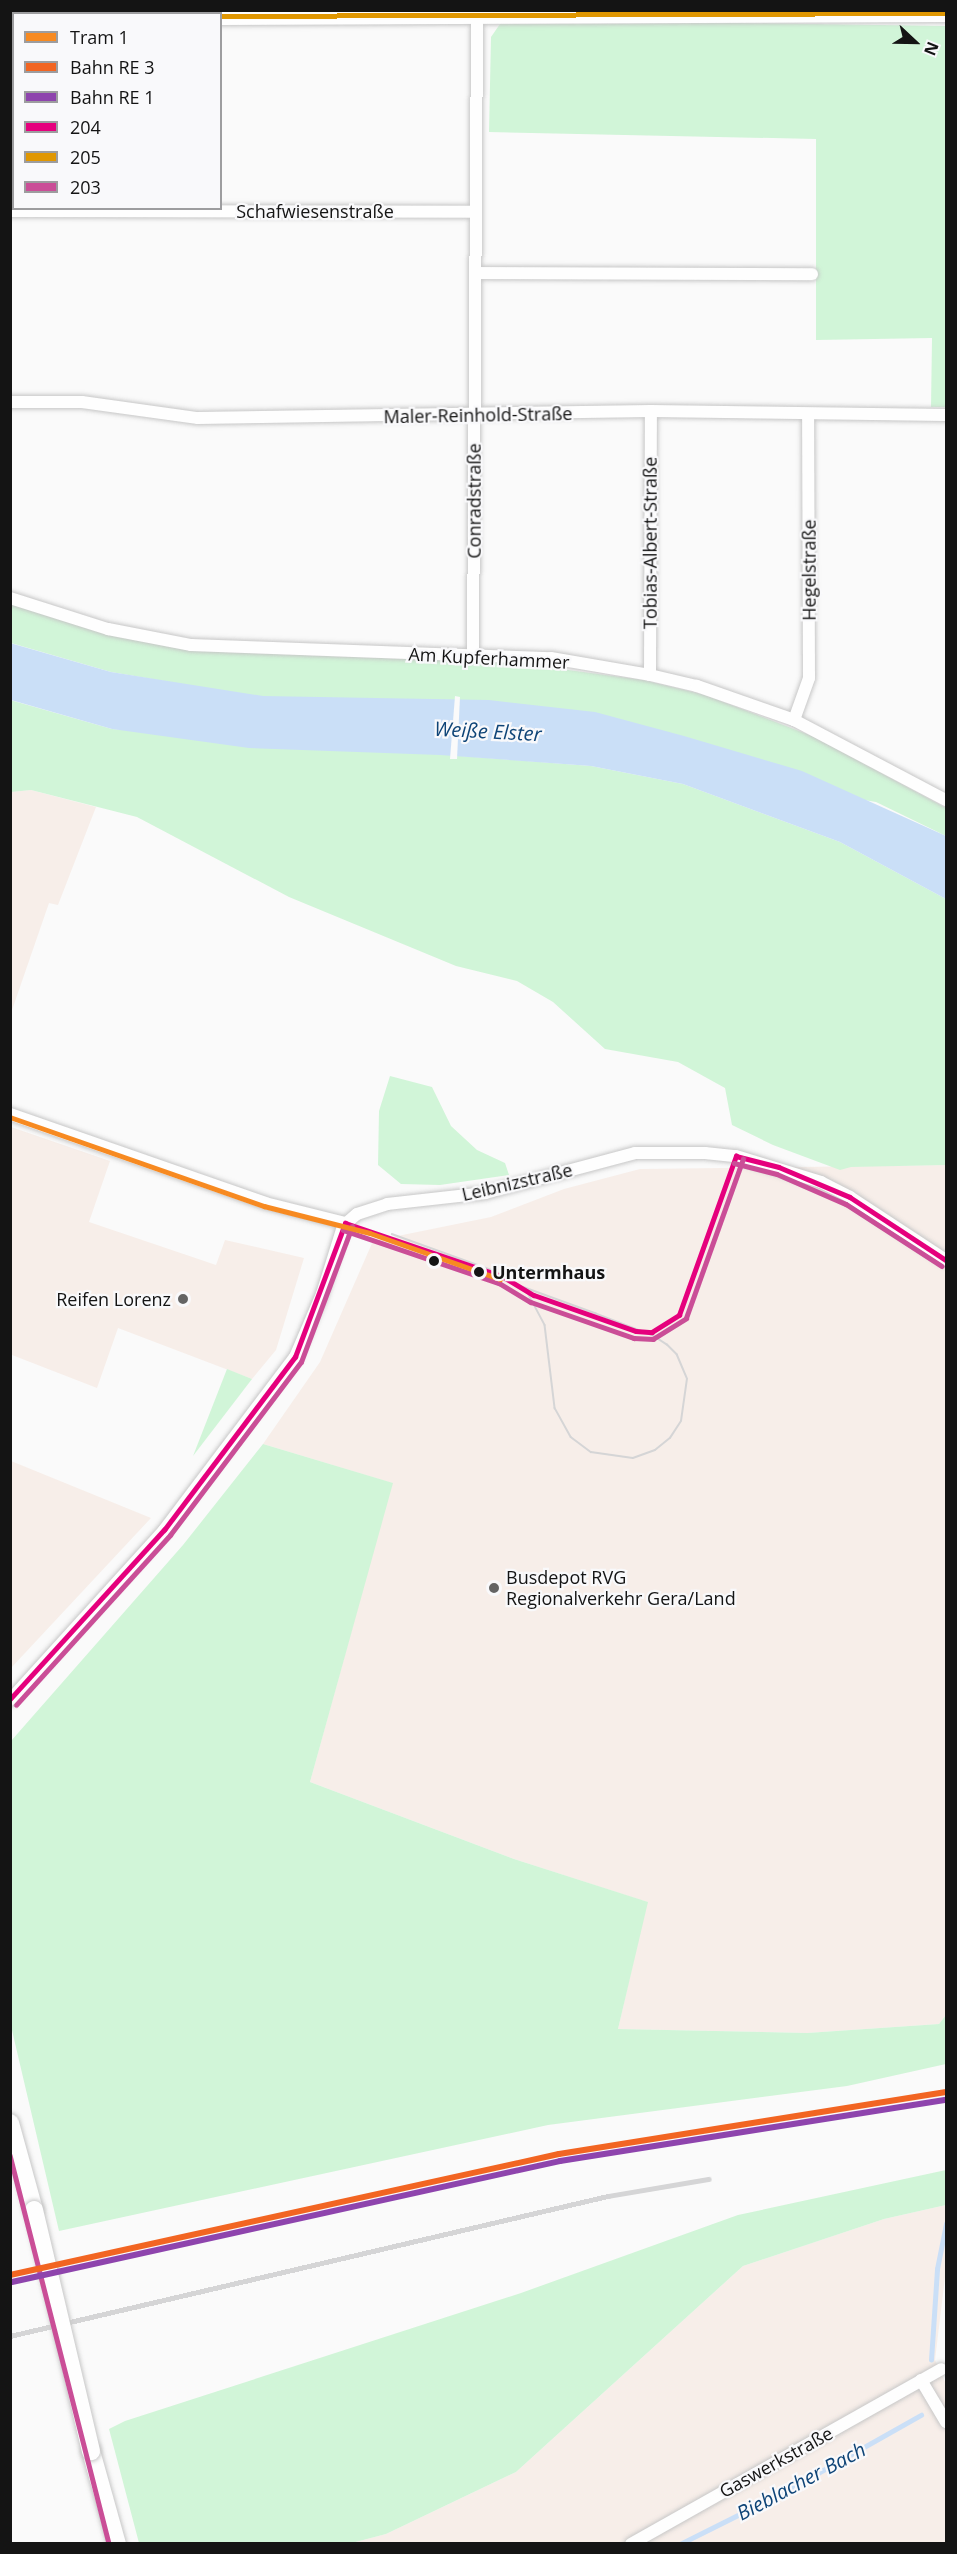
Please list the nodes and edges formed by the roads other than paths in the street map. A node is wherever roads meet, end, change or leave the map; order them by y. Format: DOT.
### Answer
graph roads {
  1 [pos="477,12"];
  2 [pos="946,13"];
  3 [pos="222,15"];
  4 [pos="10,211"];
  5 [pos="476,212"];
  6 [pos="476,273"];
  7 [pos="812,274"];
  8 [pos="10,402"];
  9 [pos="651,411"];
  10 [pos="946,415"];
  11 [pos="474,416"];
  12 [pos="808,416"];
  13 [pos="10,598"];
  14 [pos="473,656"];
  15 [pos="650,675"];
  16 [pos="794,720"];
  17 [pos="946,799"];
  18 [pos="10,1114"];
  19 [pos="345,1223"];
  20 [pos="946,1260"];
  21 [pos="10,1700"];
  22 [pos="10,2123"];
  23 [pos="941,2368"];
  24 [pos="921,2380"];
  25 [pos="946,2422"];
  26 [pos="117,2544"];
  27 [pos="631,2544"];
  1 -- 2 [label="main road"];
  1 -- 3 [label="main road"];
  1 -- 5 [label="street, Conradstraße"];
  4 -- 5 [label="street, Schafwiesenstraße"];
  5 -- 6 [label="street, Conradstraße"];
  6 -- 7 [label="street"];
  6 -- 11 [label="street, Conradstraße"];
  8 -- 11 [label="street, Maler-Reinhold-Straße"];
  9 -- 11 [label="street, Maler-Reinhold-Straße"];
  9 -- 12 [label="street, Maler-Reinhold-Straße"];
  9 -- 15 [label="street, Tobias-Albert-Straße"];
  10 -- 12 [label="street, Maler-Reinhold-Straße"];
  11 -- 14 [label="street, Conradstraße"];
  12 -- 16 [label="street, Hegelstraße"];
  13 -- 14 [label="street, Am Kupferhammer"];
  14 -- 15 [label="street, Am Kupferhammer"];
  15 -- 16 [label="street, Am Kupferhammer"];
  16 -- 17 [label="street, Am Kupferhammer"];
  18 -- 19 [label="street"];
  19 -- 20 [label="street, Leibnizstraße"];
  19 -- 21 [label="street"];
  22 -- 26 [label="main road, bridge"];
  23 -- 24 [label="street, Gaswerkstraße"];
  24 -- 25 [label="street"];
  24 -- 27 [label="street, Gaswerkstraße"];
}
